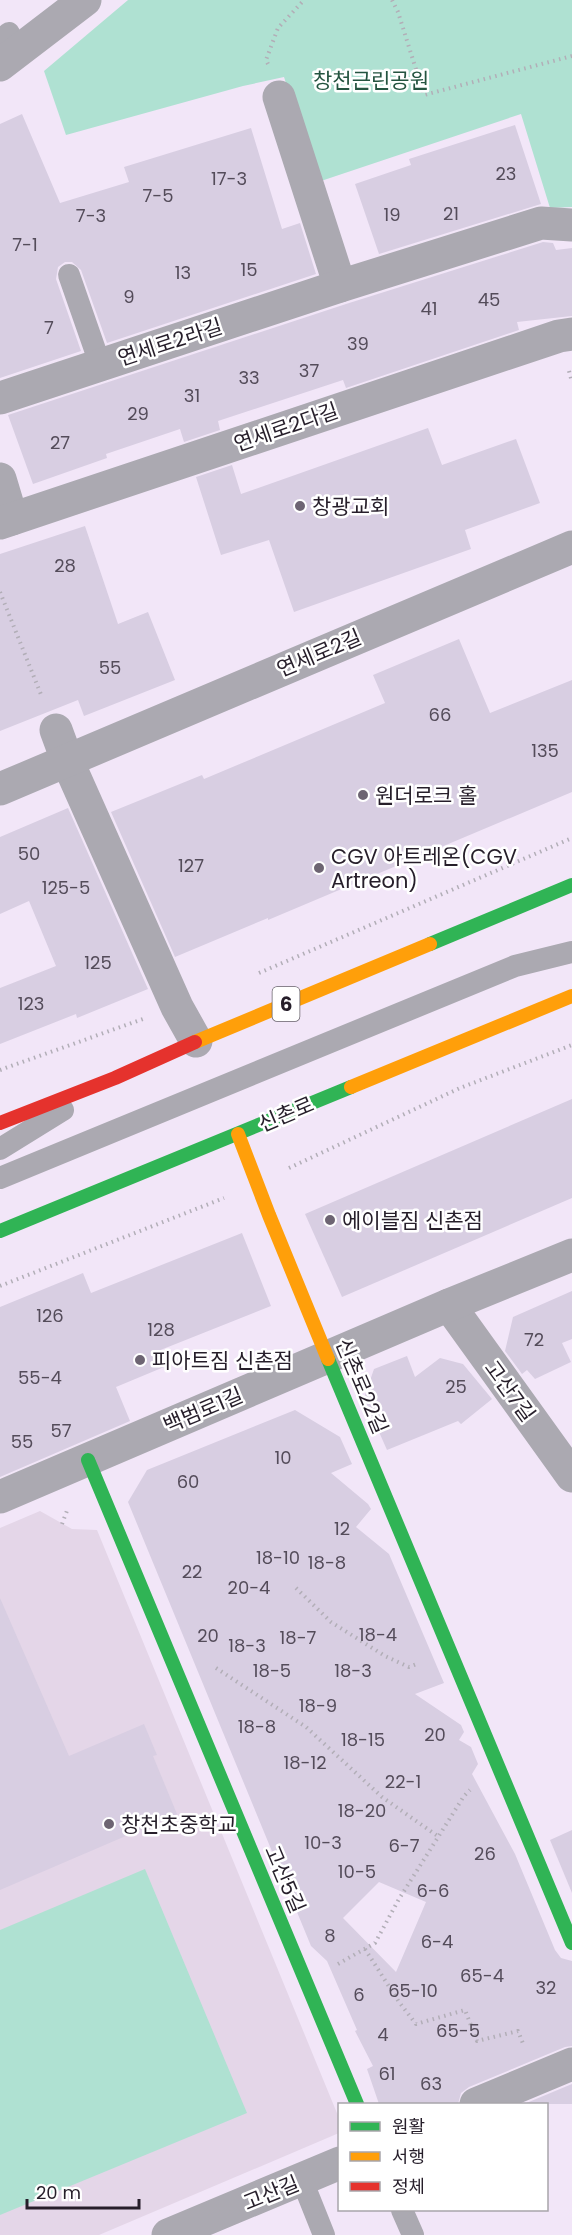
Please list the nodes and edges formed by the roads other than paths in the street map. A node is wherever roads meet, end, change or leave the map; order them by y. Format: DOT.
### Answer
graph roads {
  1 [pos="85,0"];
  2 [pos="0,66"];
  3 [pos="279,97"];
  4 [pos="572,225"];
  5 [pos="69,275"];
  6 [pos="339,286"];
  7 [pos="572,333"];
  8 [pos="100,364"];
  9 [pos="0,398"];
  10 [pos="0,479"];
  11 [pos="6,521"];
  12 [pos="572,547"];
  13 [pos="61,745"];
  14 [pos="0,789"];
  15 [pos="572,885"];
  16 [pos="572,952"];
  17 [pos="572,996"];
  18 [pos="196,1041"];
  19 [pos="115,1078"];
  20 [pos="0,1123"];
  21 [pos="238,1134"];
  22 [pos="0,1149"];
  23 [pos="0,1178"];
  24 [pos="0,1231"];
  25 [pos="572,1255"];
  26 [pos="449,1305"];
  27 [pos="327,1357"];
  28 [pos="88,1460"];
  29 [pos="572,1476"];
  30 [pos="0,1497"];
  31 [pos="572,1943"];
  32 [pos="572,2064"];
  33 [pos="357,2103"];
  34 [pos="478,2103"];
  35 [pos="338,2163"];
  36 [pos="302,2180"];
  37 [pos="402,2211"];
  38 [pos="168,2235"];
  39 [pos="324,2235"];
  40 [pos="413,2235"];
  1 -- 2 [label="street"];
  3 -- 6 [label="street"];
  4 -- 6 [label="street, 연세로2라길"];
  5 -- 8 [label="lane"];
  6 -- 8 [label="street, 연세로2라길"];
  7 -- 11 [label="street, 연세로2다길"];
  8 -- 9 [label="street, 연세로2라길"];
  10 -- 11 [label="street"];
  12 -- 13 [label="street, 연세로2길"];
  13 -- 14 [label="street, 연세로2길"];
  13 -- 18 [label="street"];
  15 -- 18 [label="street, 6"];
  16 -- 23 [label="lane"];
  17 -- 21 [label="street, 신촌로"];
  18 -- 19 [label="street, 6"];
  19 -- 20 [label="street, 6"];
  19 -- 22 [label="lane"];
  21 -- 24 [label="street, 신촌로"];
  21 -- 27 [label="street, 신촌로22길"];
  25 -- 26 [label="street, 백범로1길"];
  26 -- 27 [label="street, 백범로1길"];
  26 -- 29 [label="street, 고산7길"];
  27 -- 28 [label="street, 백범로1길"];
  27 -- 31 [label="street, 신촌로22길"];
  28 -- 30 [label="street, 백범로1길"];
  28 -- 33 [label="street, 고산5길"];
  32 -- 34 [label="street"];
  35 -- 36 [label="street, 고산길"];
  36 -- 38 [label="street, 고산길"];
  36 -- 39 [label="lane"];
  37 -- 40 [label="lane"];
}
